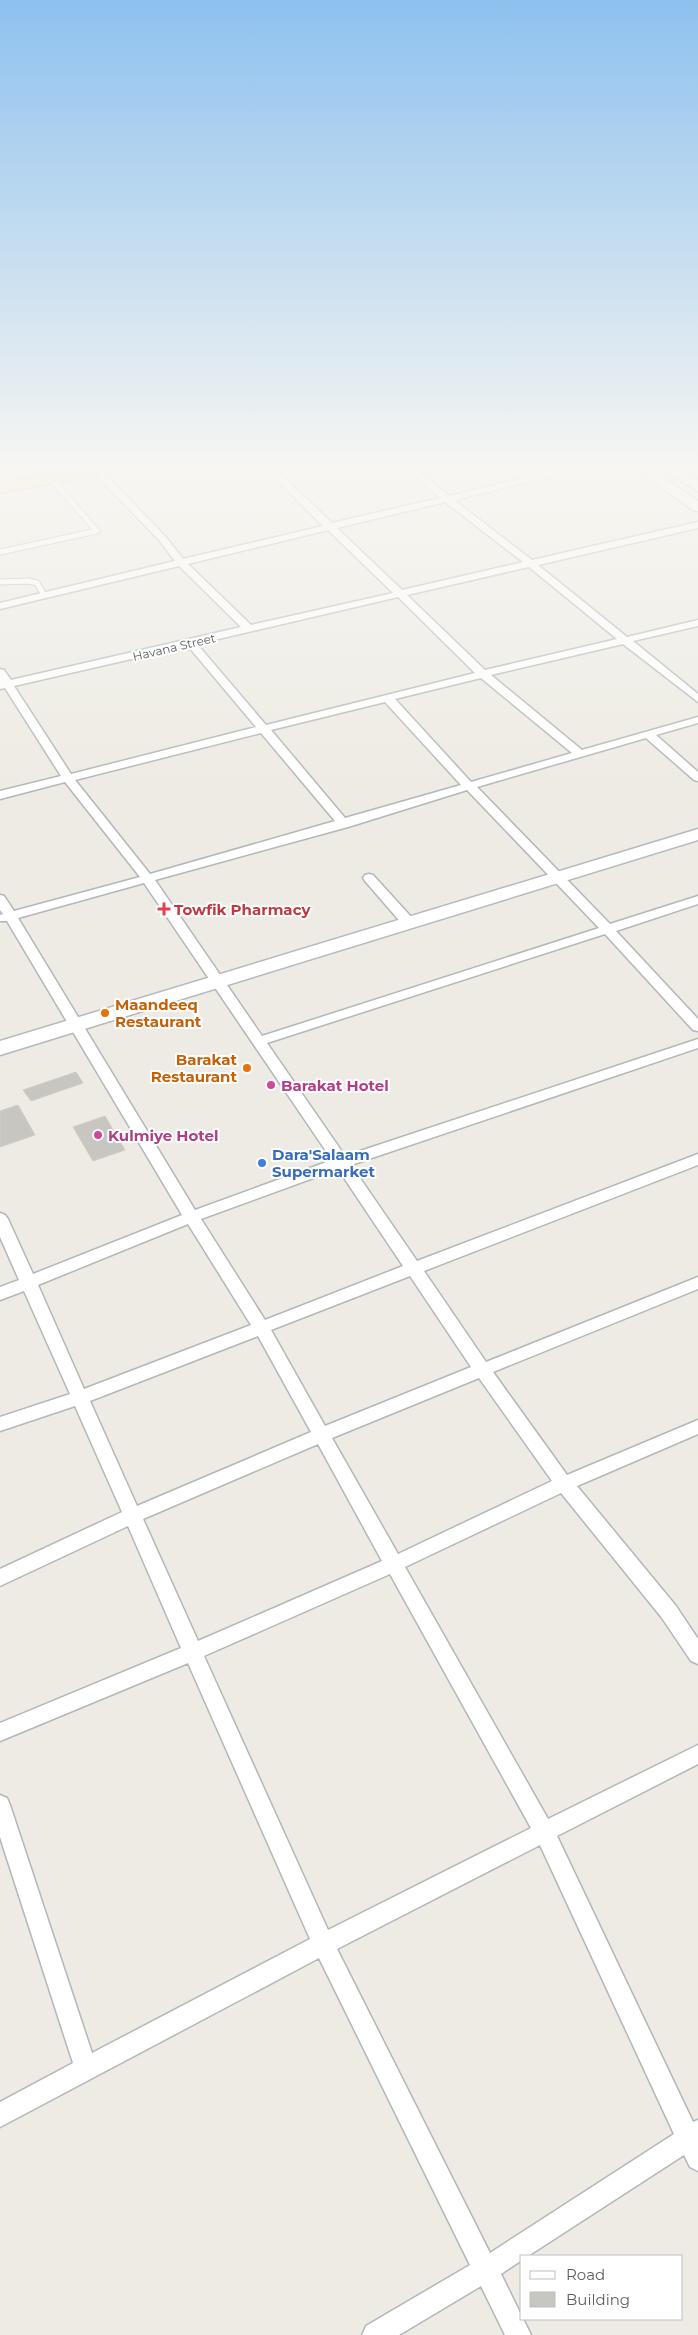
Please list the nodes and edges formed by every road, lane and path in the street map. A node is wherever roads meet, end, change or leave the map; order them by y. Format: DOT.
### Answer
graph roads {
  1 [pos="134,574"];
  2 [pos="192,574"];
  3 [pos="379,574"];
  4 [pos="488,574"];
  5 [pos="544,574"];
  6 [pos="0,582"];
  7 [pos="401,594"];
  8 [pos="44,595"];
  9 [pos="0,606"];
  10 [pos="698,623"];
  11 [pos="250,629"];
  12 [pos="626,640"];
  13 [pos="191,643"];
  14 [pos="483,674"];
  15 [pos="3,681"];
  16 [pos="388,698"];
  17 [pos="698,699"];
  18 [pos="698,720"];
  19 [pos="265,729"];
  20 [pos="648,734"];
  21 [pos="580,754"];
  22 [pos="68,778"];
  23 [pos="698,778"];
  24 [pos="468,785"];
  25 [pos="0,795"];
  26 [pos="344,824"];
  27 [pos="698,834"];
  28 [pos="369,878"];
  29 [pos="560,878"];
  30 [pos="148,879"];
  31 [pos="0,899"];
  32 [pos="698,900"];
  33 [pos="5,917"];
  34 [pos="409,923"];
  35 [pos="608,930"];
  36 [pos="218,982"];
  37 [pos="76,1026"];
  38 [pos="698,1027"];
  39 [pos="257,1042"];
  40 [pos="698,1043"];
  41 [pos="0,1048"];
  42 [pos="698,1159"];
  43 [pos="340,1163"];
  44 [pos="191,1217"];
  45 [pos="0,1219"];
  46 [pos="412,1269"];
  47 [pos="698,1283"];
  48 [pos="28,1284"];
  49 [pos="0,1294"];
  50 [pos="261,1326"];
  51 [pos="482,1371"];
  52 [pos="79,1398"];
  53 [pos="0,1424"];
  54 [pos="698,1427"];
  55 [pos="323,1434"];
  56 [pos="564,1484"];
  57 [pos="131,1516"];
  58 [pos="394,1564"];
  59 [pos="0,1578"];
  60 [pos="192,1652"];
  61 [pos="698,1655"];
  62 [pos="0,1732"];
  63 [pos="698,1754"];
  64 [pos="0,1805"];
  65 [pos="544,1832"];
  66 [pos="323,1944"];
  67 [pos="86,2068"];
  68 [pos="0,2116"];
  69 [pos="694,2143"];
  70 [pos="485,2270"];
  71 [pos="375,2335"];
  72 [pos="518,2335"];
  1 -- 8 [label="street"];
  2 -- 11 [label="street"];
  3 -- 7 [label="street"];
  4 -- 7 [label="street, Havana Street"];
  5 -- 12 [label="street"];
  6 -- 8 [label="lane"];
  7 -- 11 [label="street, Havana Street"];
  7 -- 14 [label="street"];
  8 -- 9 [label="street"];
  10 -- 12 [label="street"];
  11 -- 13 [label="street, Havana Street"];
  12 -- 14 [label="street"];
  12 -- 17 [label="street"];
  13 -- 15 [label="street, Havana Street"];
  13 -- 19 [label="street"];
  14 -- 16 [label="street"];
  14 -- 21 [label="street"];
  15 -- 22 [label="street"];
  16 -- 19 [label="street"];
  16 -- 24 [label="street"];
  18 -- 20 [label="street"];
  19 -- 22 [label="street"];
  19 -- 26 [label="street"];
  20 -- 21 [label="street"];
  20 -- 23 [label="street"];
  21 -- 24 [label="street"];
  22 -- 25 [label="street"];
  22 -- 30 [label="street"];
  24 -- 26 [label="street"];
  24 -- 29 [label="street"];
  26 -- 30 [label="street"];
  27 -- 29 [label="street"];
  28 -- 34 [label="street"];
  29 -- 34 [label="street"];
  29 -- 35 [label="street"];
  30 -- 33 [label="street"];
  30 -- 36 [label="street"];
  31 -- 33 [label="street"];
  32 -- 35 [label="street"];
  33 -- 37 [label="street"];
  34 -- 36 [label="street"];
  35 -- 38 [label="street"];
  35 -- 39 [label="street"];
  36 -- 37 [label="street"];
  36 -- 39 [label="street"];
  37 -- 41 [label="street"];
  37 -- 44 [label="street"];
  39 -- 43 [label="street"];
  40 -- 43 [label="street"];
  42 -- 46 [label="street"];
  43 -- 44 [label="street"];
  43 -- 46 [label="street"];
  44 -- 48 [label="street"];
  44 -- 50 [label="street"];
  45 -- 48 [label="street"];
  46 -- 50 [label="street"];
  46 -- 51 [label="street"];
  47 -- 51 [label="street"];
  48 -- 49 [label="street"];
  48 -- 52 [label="street"];
  50 -- 52 [label="street"];
  50 -- 55 [label="street"];
  51 -- 55 [label="street"];
  51 -- 56 [label="street"];
  52 -- 53 [label="street"];
  52 -- 57 [label="street"];
  54 -- 56 [label="street"];
  55 -- 57 [label="street"];
  55 -- 58 [label="street"];
  56 -- 58 [label="street"];
  56 -- 61 [label="street"];
  57 -- 59 [label="street"];
  57 -- 60 [label="street"];
  58 -- 60 [label="street"];
  58 -- 65 [label="street"];
  60 -- 62 [label="street"];
  60 -- 66 [label="street"];
  63 -- 65 [label="street"];
  64 -- 67 [label="street"];
  65 -- 66 [label="street"];
  65 -- 69 [label="street"];
  66 -- 67 [label="street"];
  66 -- 70 [label="street"];
  67 -- 68 [label="street"];
  69 -- 70 [label="street"];
  70 -- 71 [label="street"];
  70 -- 72 [label="street"];
}
